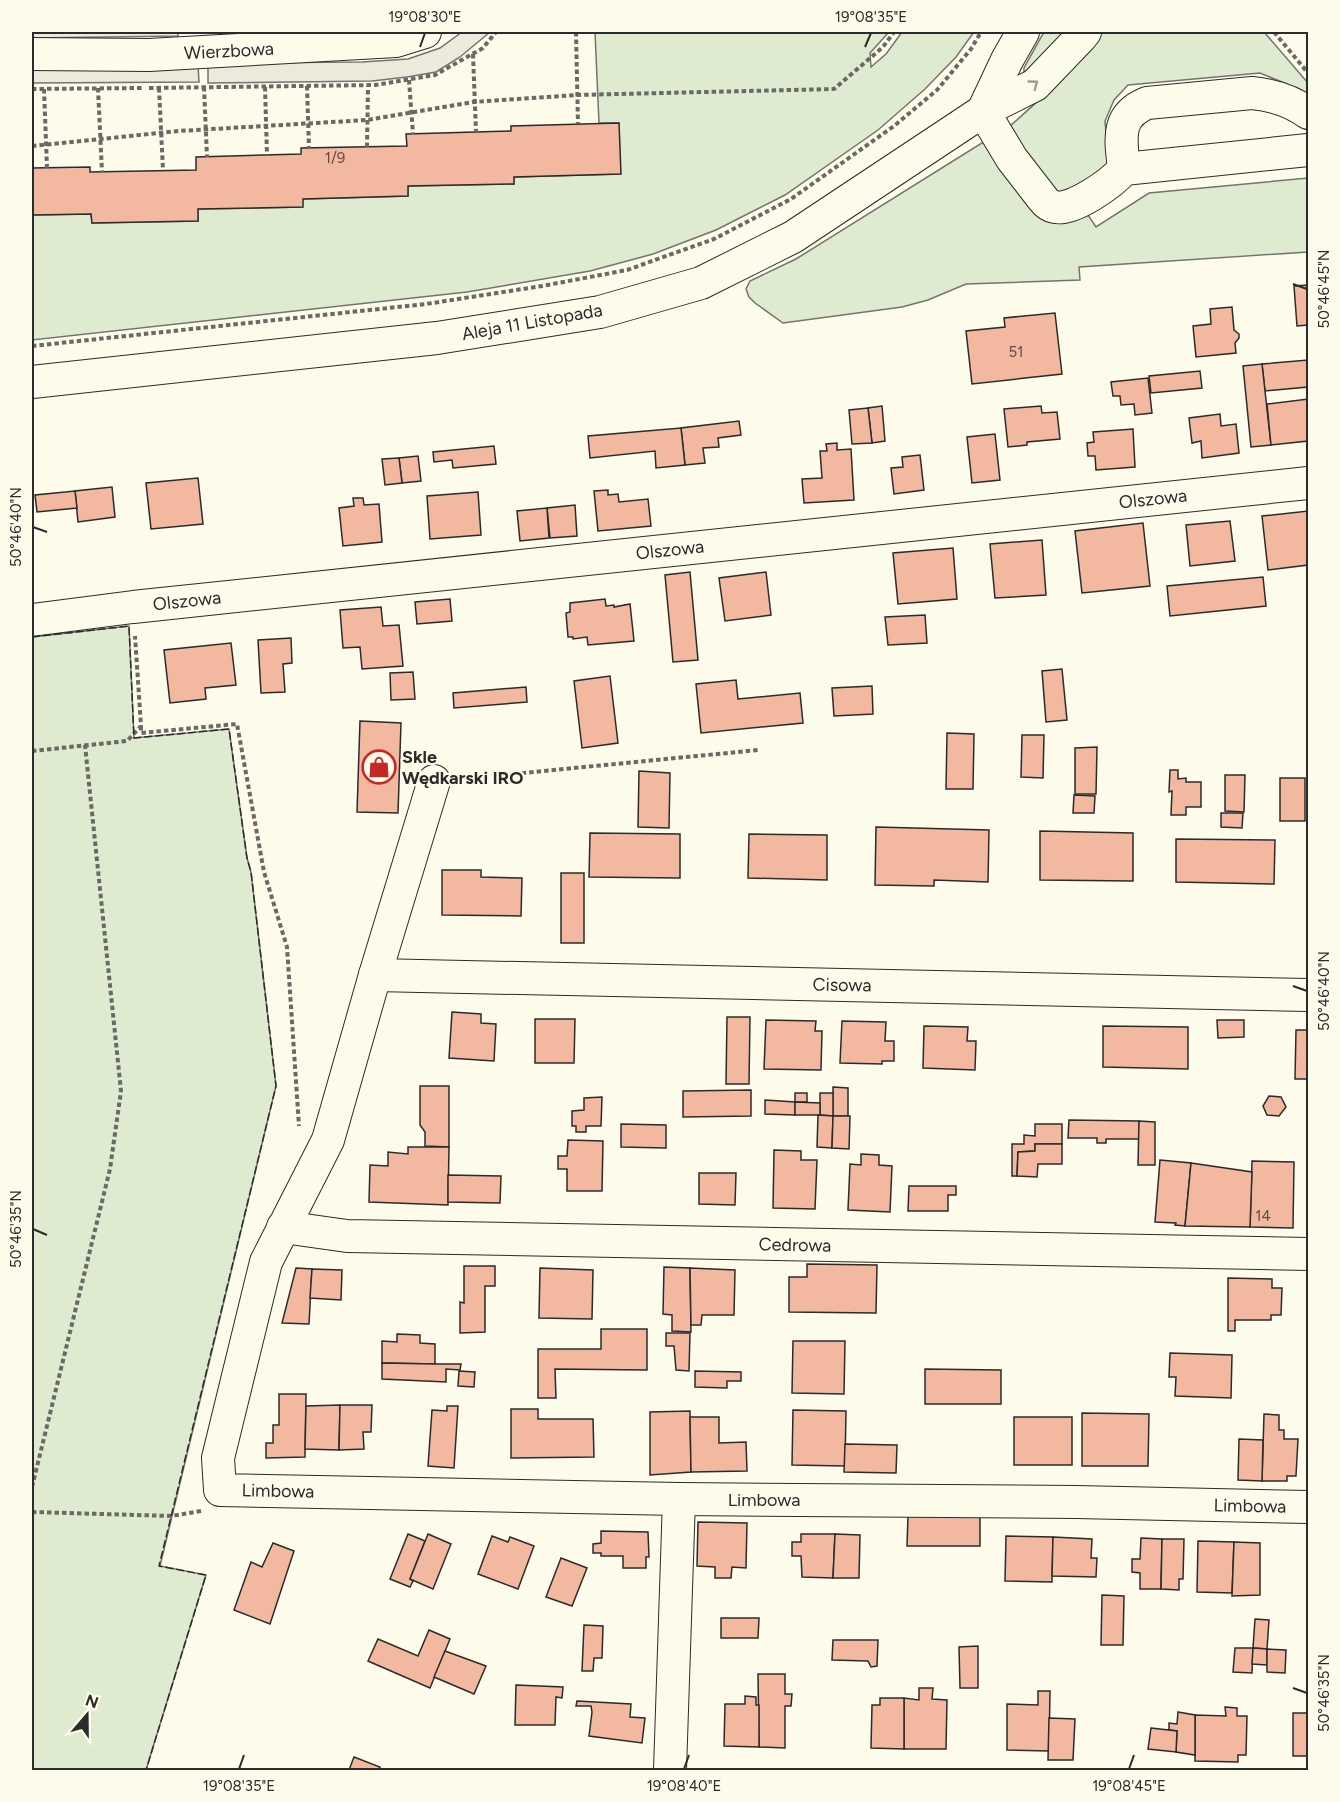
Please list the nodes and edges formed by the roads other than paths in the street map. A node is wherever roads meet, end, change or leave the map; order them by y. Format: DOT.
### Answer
graph roads {
  1 [pos="425,32"];
  2 [pos="1023,32"];
  3 [pos="1085,32"];
  4 [pos="32,54"];
  5 [pos="983,111"];
  6 [pos="1308,113"];
  7 [pos="1308,150"];
  8 [pos="1124,169"];
  9 [pos="32,382"];
  10 [pos="1308,483"];
  11 [pos="32,620"];
  12 [pos="434,781"];
  13 [pos="375,975"];
  14 [pos="1308,995"];
  15 [pos="282,1227"];
  16 [pos="1308,1254"];
  17 [pos="679,1499"];
  18 [pos="1308,1507"];
  19 [pos="670,1770"];
  1 -- 4 [label="street, Wierzbowa"];
  2 -- 5 [label="street"];
  5 -- 3 [label="street, Aleja 11 Listopada, one-way"];
  5 -- 8 [label="street"];
  5 -- 9 [label="street, Aleja 11 Listopada"];
  6 -- 8 [label="street"];
  7 -- 8 [label="street"];
  10 -- 11 [label="street, Olszowa"];
  12 -- 13 [label="street"];
  13 -- 14 [label="street, Cisowa"];
  13 -- 15 [label="street"];
  15 -- 16 [label="street, Cedrowa"];
  15 -- 17 [label="street, Limbowa"];
  17 -- 18 [label="street, Limbowa"];
  17 -- 19 [label="street"];
}
